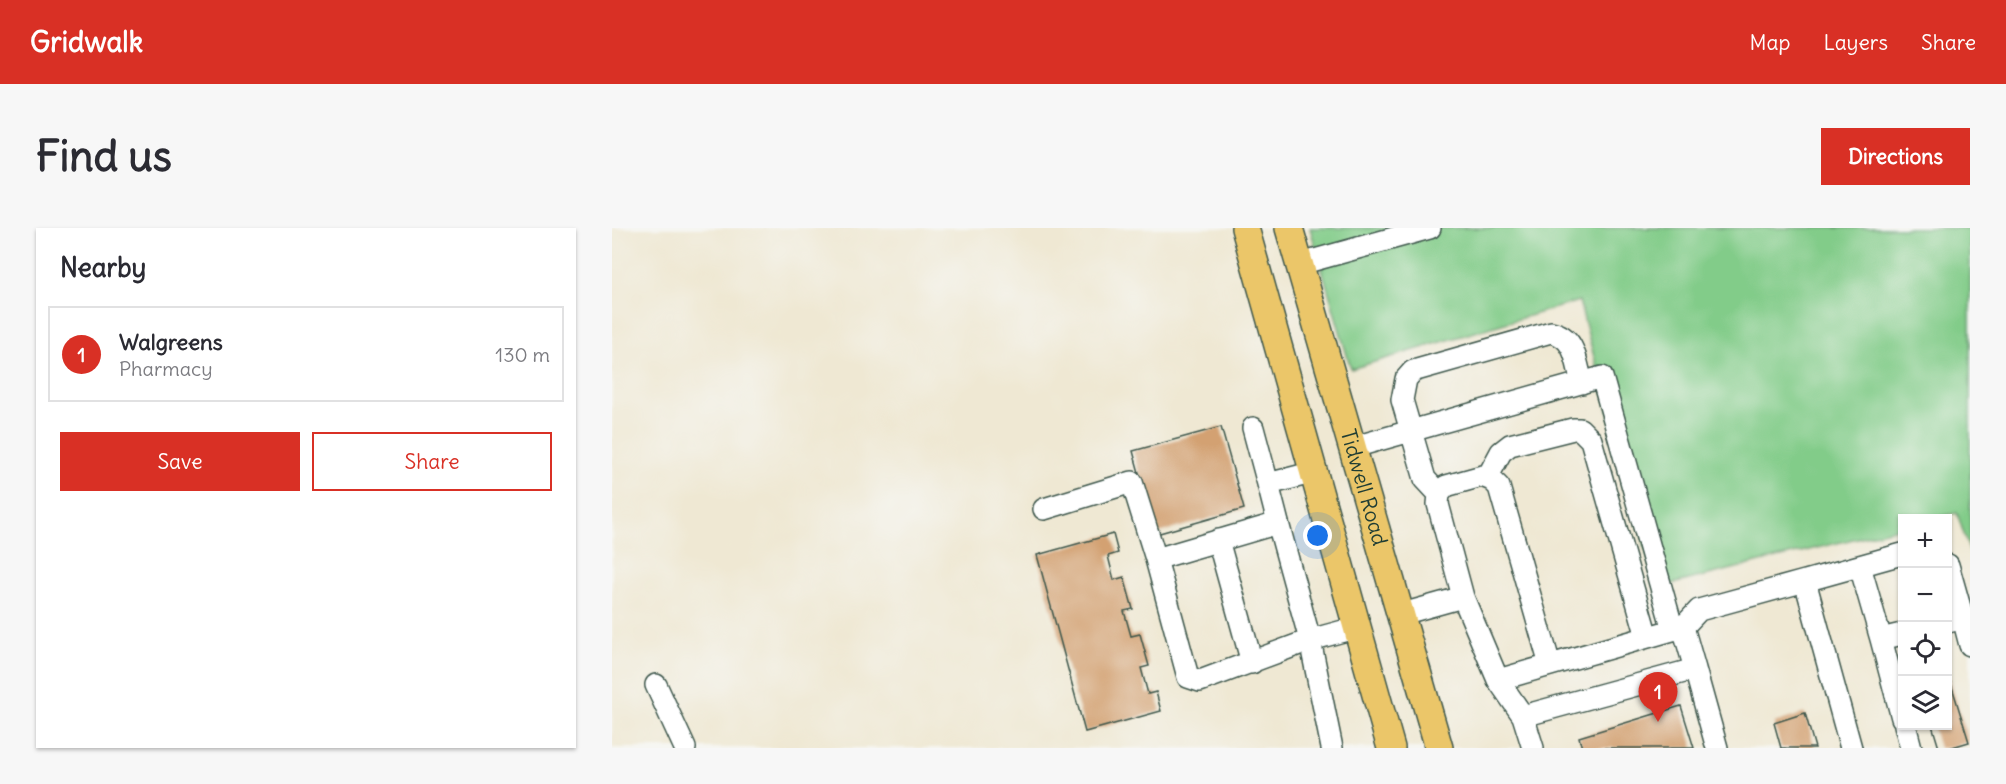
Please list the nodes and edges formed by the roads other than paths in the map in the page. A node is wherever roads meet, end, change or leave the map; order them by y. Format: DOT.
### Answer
graph roads {
  1 [pos="1245,228"];
  2 [pos="1289,228"];
  3 [pos="1430,228"];
  4 [pos="1300,264"];
  5 [pos="1258,274"];
  6 [pos="1582,382"];
  7 [pos="1253,428"];
  8 [pos="1411,431"];
  9 [pos="1354,447"];
  10 [pos="1315,472"];
  11 [pos="1487,478"];
  12 [pos="1268,484"];
  13 [pos="1439,494"];
  14 [pos="1044,509"];
  15 [pos="1278,523"];
  16 [pos="1218,540"];
  17 [pos="1898,555"];
  18 [pos="1156,559"];
  19 [pos="1860,566"];
  20 [pos="1947,568"];
  21 [pos="1804,581"];
  22 [pos="1463,597"];
  23 [pos="1402,614"];
  24 [pos="1955,620"];
  25 [pos="1358,627"];
  26 [pos="1678,628"];
  27 [pos="1898,635"];
  28 [pos="1647,637"];
  29 [pos="1881,639"];
  30 [pos="1310,640"];
  31 [pos="1970,645"];
  32 [pos="1252,663"];
  33 [pos="1550,665"];
  34 [pos="1695,669"];
  35 [pos="1498,680"];
  36 [pos="656,685"];
  37 [pos="1898,703"];
  38 [pos="1523,716"];
  39 [pos="1906,730"];
  40 [pos="685,748"];
  41 [pos="1332,748"];
  42 [pos="1391,748"];
  43 [pos="1439,748"];
  44 [pos="1533,748"];
  45 [pos="1717,748"];
  46 [pos="1851,748"];
  47 [pos="1911,748"];
  1 -- 5 [label="main road, Tidwell Road"];
  2 -- 4 [label="main road, Tidwell Road"];
  3 -- 4 [label="street"];
  4 -- 5 [label="main road"];
  4 -- 9 [label="main road, Tidwell Road"];
  5 -- 10 [label="main road, Tidwell Road"];
  6 -- 8 [label="street"];
  6 -- 8 [label="street"];
  6 -- 26 [label="street"];
  7 -- 12 [label="street"];
  8 -- 9 [label="street"];
  8 -- 13 [label="street"];
  9 -- 23 [label="main road, Tidwell Road"];
  10 -- 12 [label="street"];
  10 -- 25 [label="main road, Tidwell Road"];
  11 -- 13 [label="street"];
  11 -- 28 [label="street"];
  11 -- 33 [label="street"];
  12 -- 15 [label="street"];
  13 -- 22 [label="street"];
  14 -- 18 [label="street"];
  15 -- 16 [label="street"];
  15 -- 30 [label="street"];
  16 -- 18 [label="street"];
  16 -- 32 [label="street"];
  17 -- 19 [label="street"];
  18 -- 32 [label="street"];
  19 -- 21 [label="street"];
  19 -- 29 [label="street"];
  20 -- 24 [label="street"];
  21 -- 26 [label="street"];
  21 -- 46 [label="street"];
  22 -- 23 [label="street"];
  22 -- 35 [label="street"];
  23 -- 25 [label="main road"];
  23 -- 43 [label="main road, Tidwell Road"];
  24 -- 31 [label="street"];
  25 -- 30 [label="street"];
  25 -- 42 [label="main road, Tidwell Road"];
  26 -- 28 [label="street"];
  26 -- 34 [label="street"];
  27 -- 29 [label="street"];
  28 -- 33 [label="street"];
  29 -- 37 [label="street"];
  30 -- 32 [label="street"];
  30 -- 41 [label="street"];
  33 -- 35 [label="street"];
  34 -- 38 [label="street"];
  34 -- 45 [label="street"];
  35 -- 38 [label="street"];
  36 -- 40 [label="street"];
  38 -- 44 [label="street"];
  39 -- 47 [label="street"];
}
